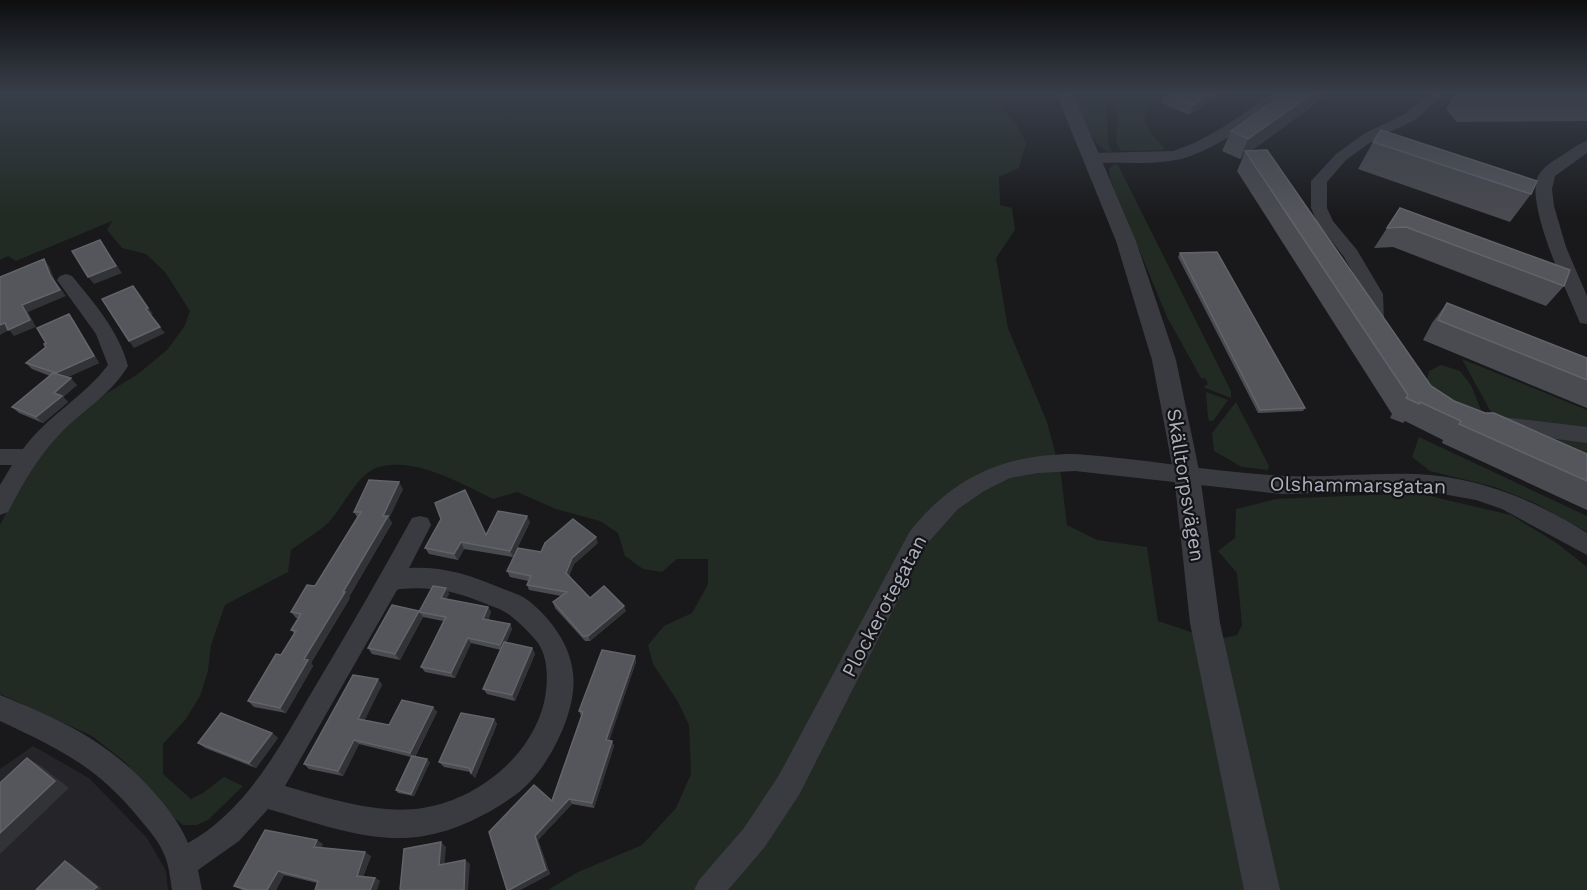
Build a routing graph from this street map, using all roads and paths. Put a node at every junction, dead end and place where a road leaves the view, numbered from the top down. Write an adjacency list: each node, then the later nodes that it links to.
1 (1082, 135): 5 (street, Skälltorpsvägen)
2 (1219, 135): 5 (street)
3 (1374, 135): 8 (street)
4 (1587, 146): 7 (street)
5 (1092, 158): 13 (street, Skälltorpsvägen)
6 (66, 280): 12 (street)
7 (1587, 318)
8 (1393, 349)
9 (1477, 423): 10 (street)
10 (1587, 435)
11 (0, 457): 12 (street)
12 (30, 457): 14 (street)
13 (1188, 475): 16 (street, Olshammarsgatan); 22 (street, Plockerotegatan); 23 (street, Skälltorpsvägen)
14 (0, 506)
15 (420, 525): 17 (street)
16 (1587, 545)
17 (390, 581): 19 (street); 19 (street)
18 (0, 708): 20 (street)
19 (265, 794): 20 (street)
20 (182, 863): 21 (street)
21 (187, 890)
22 (709, 890)
23 (1262, 890)

